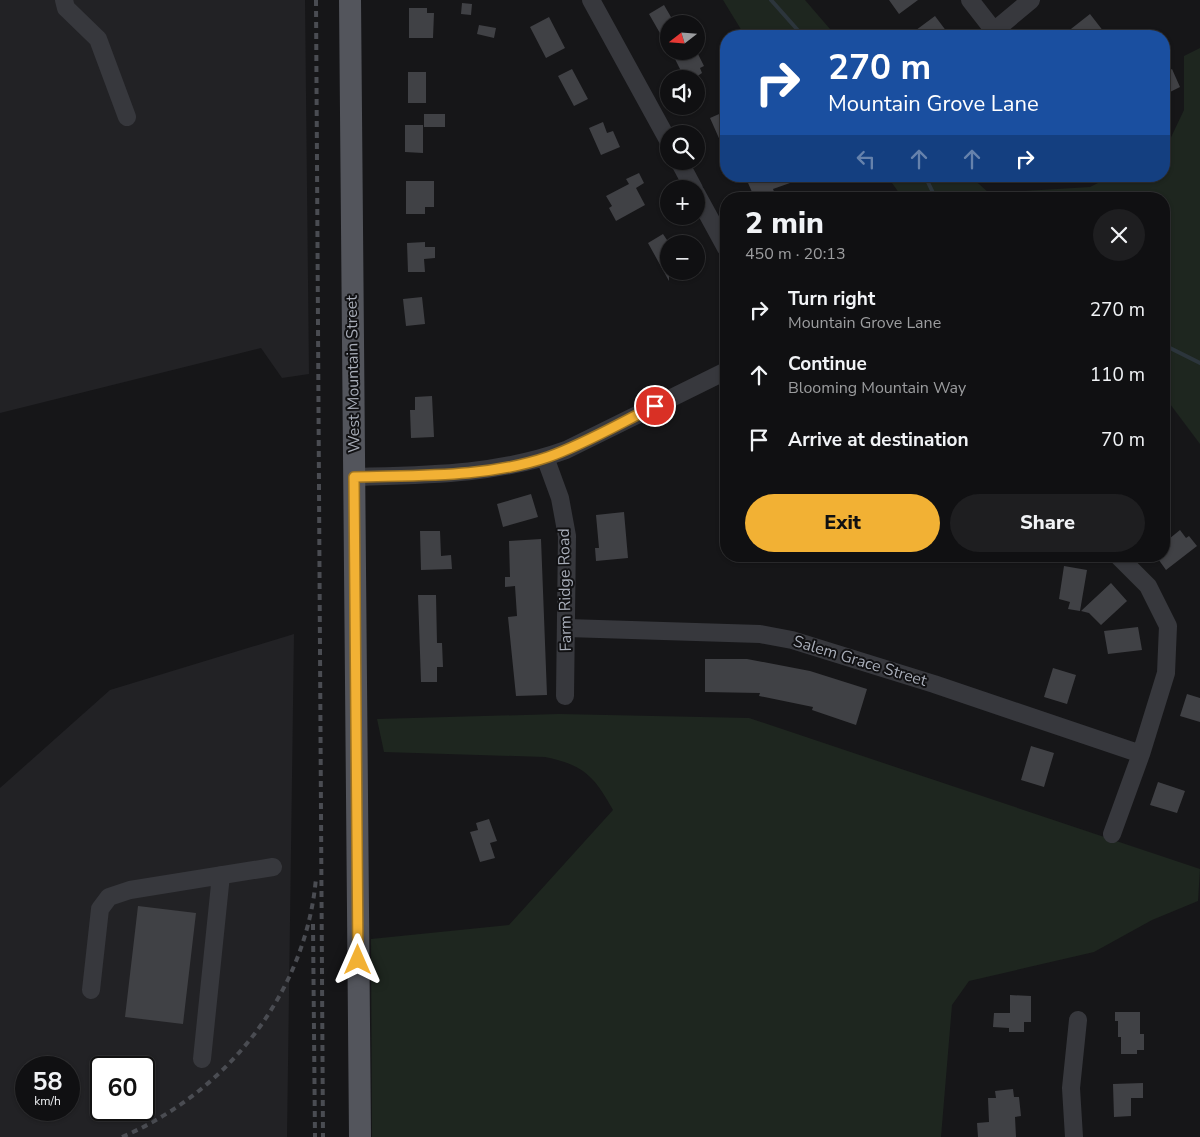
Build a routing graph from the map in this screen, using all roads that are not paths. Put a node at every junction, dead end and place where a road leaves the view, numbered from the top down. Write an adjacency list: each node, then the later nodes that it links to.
1 (64, 0): 8 (street)
2 (350, 0): 14 (main road, West Mountain Street)
3 (591, 0): 9 (street)
4 (970, 0): 6 (street)
5 (1031, 0): 7 (street)
6 (993, 30)
7 (1000, 30)
8 (127, 117)
9 (660, 126)
10 (705, 210): 11 (street)
11 (720, 237)
12 (720, 374): 13 (street)
13 (545, 457): 14 (street); 16 (street, Farm Ridge Road)
14 (354, 477): 25 (main road, West Mountain Street)
15 (1124, 562): 18 (street)
16 (567, 628): 17 (street, Farm Ridge Road); 18 (street, Salem Grace Street)
17 (565, 696)
18 (1141, 754): 19 (street)
19 (1112, 834)
20 (273, 867): 21 (street)
21 (221, 875): 22 (street); 24 (street)
22 (91, 990)
23 (1078, 1020): 26 (street)
24 (202, 1059)
25 (360, 1137)
26 (1074, 1137)

